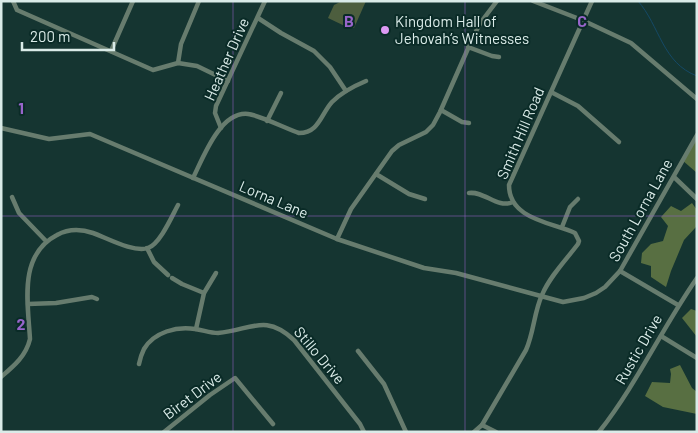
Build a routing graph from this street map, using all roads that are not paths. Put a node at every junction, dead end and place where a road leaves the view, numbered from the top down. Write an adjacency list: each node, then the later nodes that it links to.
1 (13, 1): 11 (street)
2 (133, 1): 11 (street)
3 (200, 1): 13 (street)
4 (266, 1): 8 (street, Heather Drive)
5 (497, 1): 10 (street)
6 (532, 1): 9 (street)
7 (592, 1): 9 (street, Smith Hill Road)
8 (258, 18): 14 (street, Heather Drive); 16 (street)
9 (582, 20): 17 (street, Smith Hill Road); 19 (street)
10 (468, 47): 12 (street); 20 (street)
11 (111, 51): 13 (street)
12 (499, 57)
13 (178, 63): 14 (street)
14 (228, 81): 24 (street, Heather Drive)
15 (366, 81): 16 (street)
16 (346, 91): 21 (street)
17 (551, 92): 26 (street); 35 (street, Smith Hill Road)
18 (281, 93): 21 (street)
19 (697, 100)
20 (441, 110): 22 (street); 27 (street)
21 (267, 121): 24 (street)
22 (470, 123)
23 (1, 128): 29 (street, Lorna Lane)
24 (220, 128): 29 (street)
25 (697, 135): 28 (street, South Lorna Lane)
26 (619, 142)
27 (376, 174): 32 (street); 38 (street)
28 (674, 177): 34 (street); 41 (street, South Lorna Lane)
29 (193, 178): 38 (street, Lorna Lane)
30 (469, 193): 35 (street)
31 (12, 197): 39 (street)
32 (425, 199)
33 (578, 199): 37 (street)
34 (697, 199)
35 (513, 202): 37 (street, Smith Hill Road)
36 (178, 205): 40 (street)
37 (562, 227): 45 (street, Smith Hill Road)
38 (337, 238): 45 (street, Lorna Lane)
39 (46, 241): 40 (street); 47 (street)
40 (147, 248): 44 (street)
41 (620, 271): 45 (street, South Lorna Lane); 48 (street)
42 (216, 272): 44 (street)
43 (697, 278): 48 (street, Rustic Drive)
44 (204, 293): 49 (street)
45 (542, 296): 56 (street, Smith Hill Road)
46 (97, 300): 47 (street)
47 (28, 304): 54 (street)
48 (678, 305): 50 (street, Rustic Drive)
49 (196, 329): 53 (street, Stillo Drive); 58 (street, Stillo Drive)
50 (661, 336): 52 (street); 62 (street, Rustic Drive)
51 (358, 351): 59 (street)
52 (697, 358)
53 (139, 364)
54 (1, 378)
55 (273, 424): 57 (street, Biret Drive)
56 (482, 425): 60 (street, Smith Hill Road); 61 (street)
57 (164, 432)
58 (364, 432)
59 (406, 432)
60 (474, 432)
61 (496, 432)
62 (599, 432)

